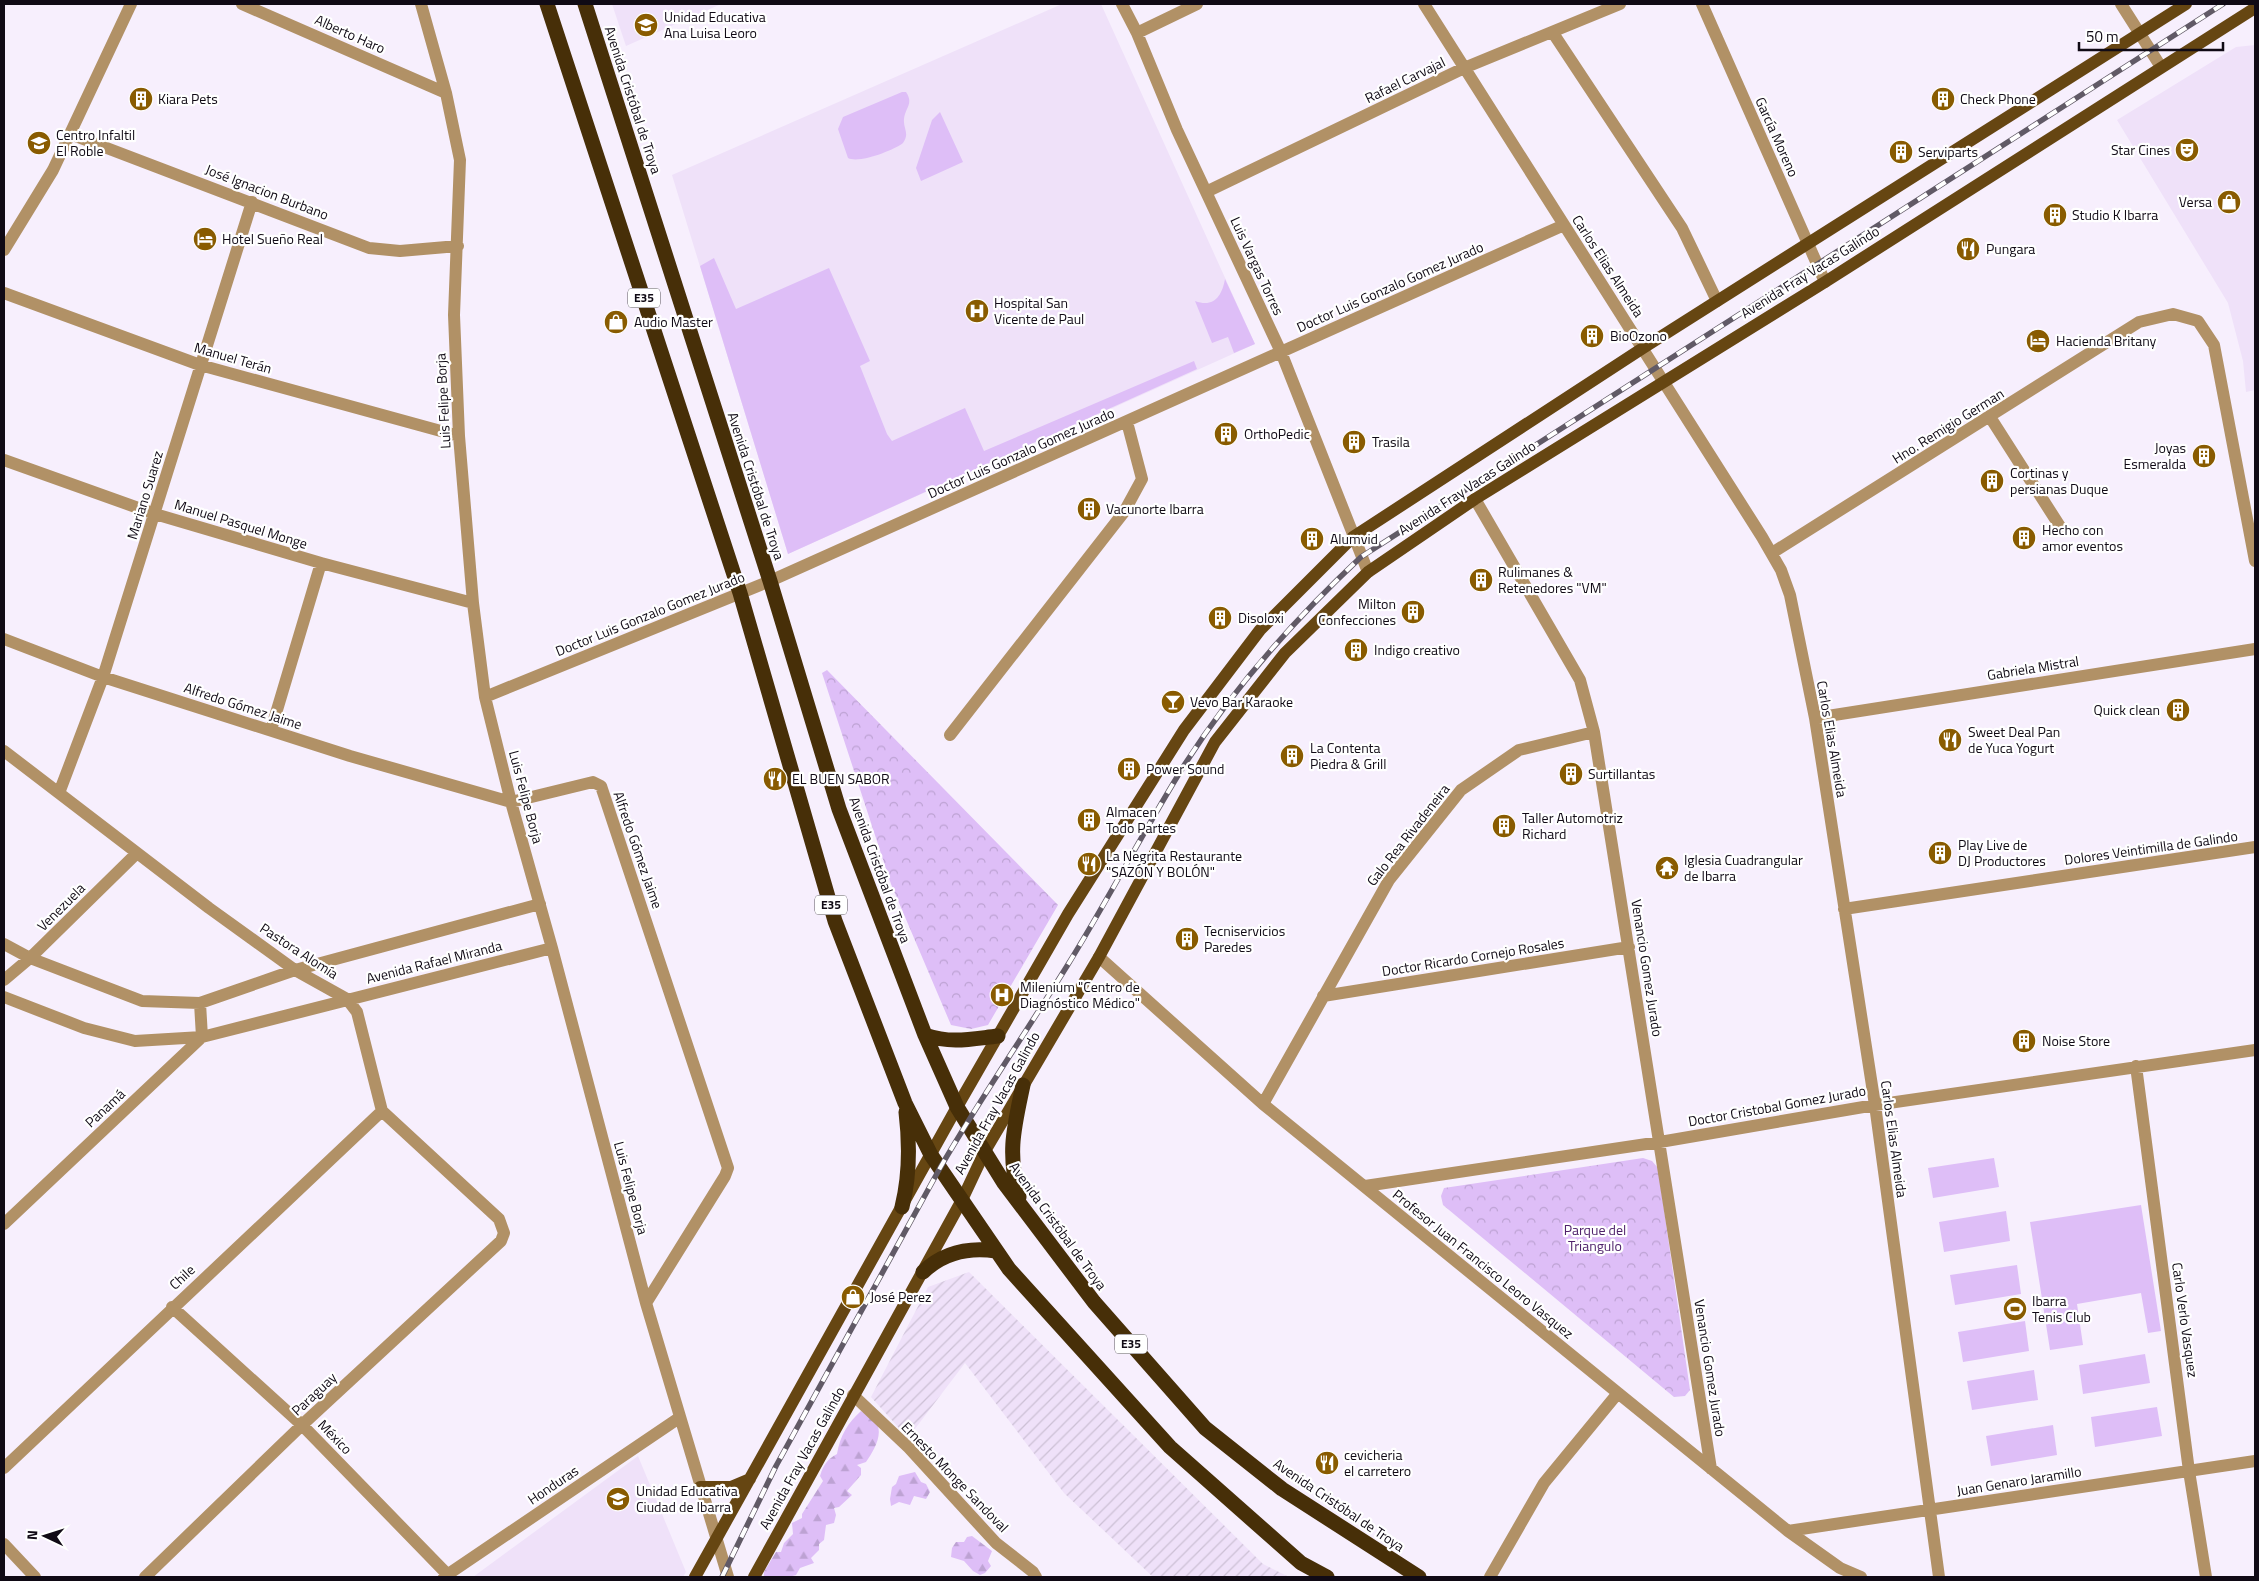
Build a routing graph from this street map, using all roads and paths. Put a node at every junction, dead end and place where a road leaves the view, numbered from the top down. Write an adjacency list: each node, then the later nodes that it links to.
1 (131, 4): 20 (street)
2 (242, 4): 19 (street, Alberto Haro)
3 (421, 4): 19 (street, Luis Felipe Borja)
4 (547, 4): 47 (highway, E35)
5 (585, 4): 46 (highway, Avenida Cristóbal de Troya / E35)
6 (1122, 4): 14 (street, Luis Vargas Torres)
7 (1197, 4): 14 (street)
8 (1424, 4): 18 (street, Carlos Elias Almeida)
9 (1620, 4): 15 (street, Rafael Carvajal)
10 (1702, 4): 24 (street, García Moreno)
11 (2120, 4): 16 (street)
12 (2186, 4): 16 (main road, Avenida Fray Vacas Galindo)
13 (2252, 12): 17 (main road, Avenida Fray Vacas Galindo)
14 (1137, 33): 21 (street, Luis Vargas Torres)
15 (1553, 33): 18 (street, Rafael Carvajal); 29 (street)
16 (2140, 33): 17 (street); 24 (main road, Avenida Fray Vacas Galindo)
17 (2161, 66): 27 (main road, Avenida Fray Vacas Galindo)
18 (1464, 68): 21 (street, Rafael Carvajal); 23 (street, Carlos Elias Almeida)
19 (446, 93): 25 (street, Luis Felipe Borja)
20 (70, 134): 22 (street, José Ignacion Burbano); 26 (street)
21 (1206, 192): 31 (street, Luis Vargas Torres)
22 (252, 202): 25 (street, José Ignacion Burbano); 32 (street, Mariano Suarez)
23 (1564, 225): 30 (street, Carlos Elias Almeida); 31 (street, Doctor Luis Gonzalo Gomez Jurado)
24 (1809, 244): 27 (street, García Moreno); 29 (main road, Avenida Fray Vacas Galindo)
25 (458, 246): 36 (street, Luis Felipe Borja)
26 (4, 250)
27 (1826, 282): 33 (main road, Avenida Fray Vacas Galindo)
28 (4, 293): 32 (street, Manuel Terán)
29 (1717, 301): 30 (main road, Avenida Fray Vacas Galindo)
30 (1643, 348): 33 (street, Carlos Elias Almeida); 41 (main road, Avenida Fray Vacas Galindo)
31 (1281, 352): 35 (street, Doctor Luis Gonzalo Gomez Jurado); 41 (street, Luis Vargas Torres)
32 (200, 365): 36 (street, Manuel Terán); 39 (street, Mariano Suarez)
33 (1663, 382): 38 (main road, Avenida Fray Vacas Galindo); 42 (street, Carlos Elias Almeida)
34 (1990, 418): 40 (street); 42 (street, Hno. Remigio German); 43 (street, Hno. Remigio German)
35 (1127, 422): 46 (street, Doctor Luis Gonzalo Gomez Jurado); 56 (street)
36 (459, 436): 48 (street, Luis Felipe Borja)
37 (4, 460): 39 (street, Manuel Pasquel Monge)
38 (1475, 499): 45 (main road, Avenida Fray Vacas Galindo); 55 (street, Venancio Gomez Jurado)
39 (155, 514): 44 (street, Manuel Pasquel Monge); 51 (street, Mariano Suarez)
40 (2061, 528)
41 (1354, 537): 45 (street, Luis Vargas Torres); 76 (main road, Avenida Fray Vacas Galindo)
42 (1772, 553): 53 (street, Carlos Elias Almeida)
43 (2255, 561)
44 (321, 563): 48 (street, Manuel Pasquel Monge); 54 (street)
45 (1368, 572): 67 (main road, Avenida Fray Vacas Galindo)
46 (770, 581): 47 (street, Doctor Luis Gonzalo Gomez Jurado); 75 (highway, Avenida Cristóbal de Troya / E35)
47 (740, 593): 52 (street, Doctor Luis Gonzalo Gomez Jurado); 81 (highway, E35)
48 (473, 603): 52 (street, Luis Felipe Borja)
49 (4, 639): 51 (street, Alfredo Gómez Jaime)
50 (2255, 649): 53 (street, Gabriela Mistral)
51 (103, 677): 54 (street, Alfredo Gómez Jaime); 58 (street, Mariano Suarez)
52 (486, 697): 59 (street, Luis Felipe Borja)
53 (1815, 718): 63 (street, Carlos Elias Almeida)
54 (271, 730): 59 (street, Alfredo Gómez Jaime)
55 (1594, 732): 65 (street, Venancio Gomez Jurado); 71 (street, Galo Rea Rivadeneira)
56 (950, 735)
57 (4, 750): 58 (street, Pastora Alomía)
58 (59, 793): 61 (street, Pastora Alomía)
59 (511, 802): 62 (street, Luis Felipe Borja); 96 (street, Alfredo Gómez Jaime)
60 (2255, 848): 63 (street, Dolores Veintimilla de Galindo)
61 (137, 853): 68 (street, Venezuela); 69 (street, Pastora Alomía)
62 (540, 904): 66 (street, Luis Felipe Borja); 69 (street, Avenida Rafael Miranda)
63 (1844, 908): 83 (street, Carlos Elias Almeida)
64 (4, 944): 68 (street, Avenida Rafael Miranda)
65 (1629, 947): 71 (street, Doctor Ricardo Cornejo Rosales); 86 (street, Venancio Gomez Jurado)
66 (552, 948): 73 (street, Avenida Rafael Miranda); 96 (street, Luis Felipe Borja)
67 (1099, 956): 80 (main road, Avenida Fray Vacas Galindo); 82 (street, Profesor Juan Francisco Leoro Vasquez)
68 (30, 958): 70 (street, Venezuela); 74 (street, Avenida Rafael Miranda)
69 (295, 970): 73 (street, Pastora Alomía); 74 (street, Avenida Rafael Miranda)
70 (4, 980)
71 (1323, 996): 82 (street, Galo Rea Rivadeneira)
72 (4, 997): 77 (street, Avenida Rafael Miranda)
73 (348, 999): 77 (street, Avenida Rafael Miranda); 85 (street)
74 (200, 1003): 77 (street)
75 (925, 1035): 76 (highway); 84 (highway, Avenida Cristóbal de Troya / E35)
76 (998, 1036): 84 (main road, Avenida Fray Vacas Galindo)
77 (202, 1037): 93 (street, Panamá)
78 (2255, 1050): 79 (street, Doctor Cristobal Gomez Jurado)
79 (2136, 1066): 83 (street, Doctor Cristobal Gomez Jurado); 105 (street, Carlo Verlo Vasquez)
80 (1023, 1084): 87 (main road, Avenida Fray Vacas Galindo); 91 (highway)
81 (905, 1104): 88 (highway, E35); 92 (highway)
82 (1263, 1104): 89 (street, Profesor Juan Francisco Leoro Vasquez)
83 (1875, 1105): 86 (street, Doctor Cristobal Gomez Jurado); 108 (street, Carlos Elias Almeida)
84 (957, 1107): 87 (highway, Avenida Cristóbal de Troya / E35); 88 (main road, Avenida Fray Vacas Galindo)
85 (382, 1111): 97 (street, Chile); 101 (street, Paraguay)
86 (1660, 1142): 89 (street, Doctor Cristobal Gomez Jurado); 104 (street, Venancio Gomez Jurado)
87 (985, 1151): 90 (main road, Avenida Fray Vacas Galindo); 91 (highway, Avenida Cristóbal de Troya / E35)
88 (931, 1154): 90 (highway, E35); 92 (main road, Avenida Fray Vacas Galindo)
89 (1365, 1186): 98 (street, Profesor Juan Francisco Leoro Vasquez)
90 (962, 1200): 94 (highway, E35); 95 (main road, Avenida Fray Vacas Galindo)
91 (1021, 1205): 120 (highway, Avenida Cristóbal de Troya / E35)
92 (902, 1207): 106 (main road, Avenida Fray Vacas Galindo)
93 (4, 1224)
94 (996, 1251): 95 (highway); 119 (highway, E35)
95 (923, 1272): 99 (main road, Avenida Fray Vacas Galindo)
96 (646, 1303): 100 (street, Luis Felipe Borja)
97 (172, 1307): 101 (street, México); 103 (street, Chile)
98 (1618, 1393): 104 (street, Profesor Juan Francisco Leoro Vasquez); 121 (street)
99 (853, 1395): 117 (main road, Avenida Fray Vacas Galindo); 118 (street, Ernesto Monge Sandoval)
100 (679, 1418): 107 (street, Luis Felipe Borja); 112 (street, Honduras)
101 (302, 1425): 112 (street, México); 114 (street, Paraguay)
102 (2255, 1461): 105 (street, Juan Genaro Jaramillo)
103 (4, 1468)
104 (1711, 1469): 109 (street, Profesor Juan Francisco Leoro Vasquez)
105 (2190, 1471): 108 (street, Juan Genaro Jaramillo); 124 (street, Carlo Verlo Vasquez)
106 (750, 1478): 107 (main road); 110 (main road, Avenida Fray Vacas Galindo)
107 (700, 1487): 110 (street, Luis Felipe Borja)
108 (1929, 1510): 109 (street, Juan Genaro Jaramillo); 123 (street, Carlos Elias Almeida)
109 (1788, 1531): 122 (street, Profesor Juan Francisco Leoro Vasquez)
110 (716, 1540): 115 (main road, Avenida Fray Vacas Galindo); 116 (street, Luis Felipe Borja)
111 (4, 1544): 113 (street)
112 (446, 1576)
113 (35, 1577)
114 (145, 1577)
115 (695, 1577)
116 (728, 1577)
117 (754, 1577)
118 (1036, 1577)
119 (1327, 1577)
120 (1419, 1577)
121 (1490, 1577)
122 (1861, 1577)
123 (1939, 1577)
124 (2206, 1577)

